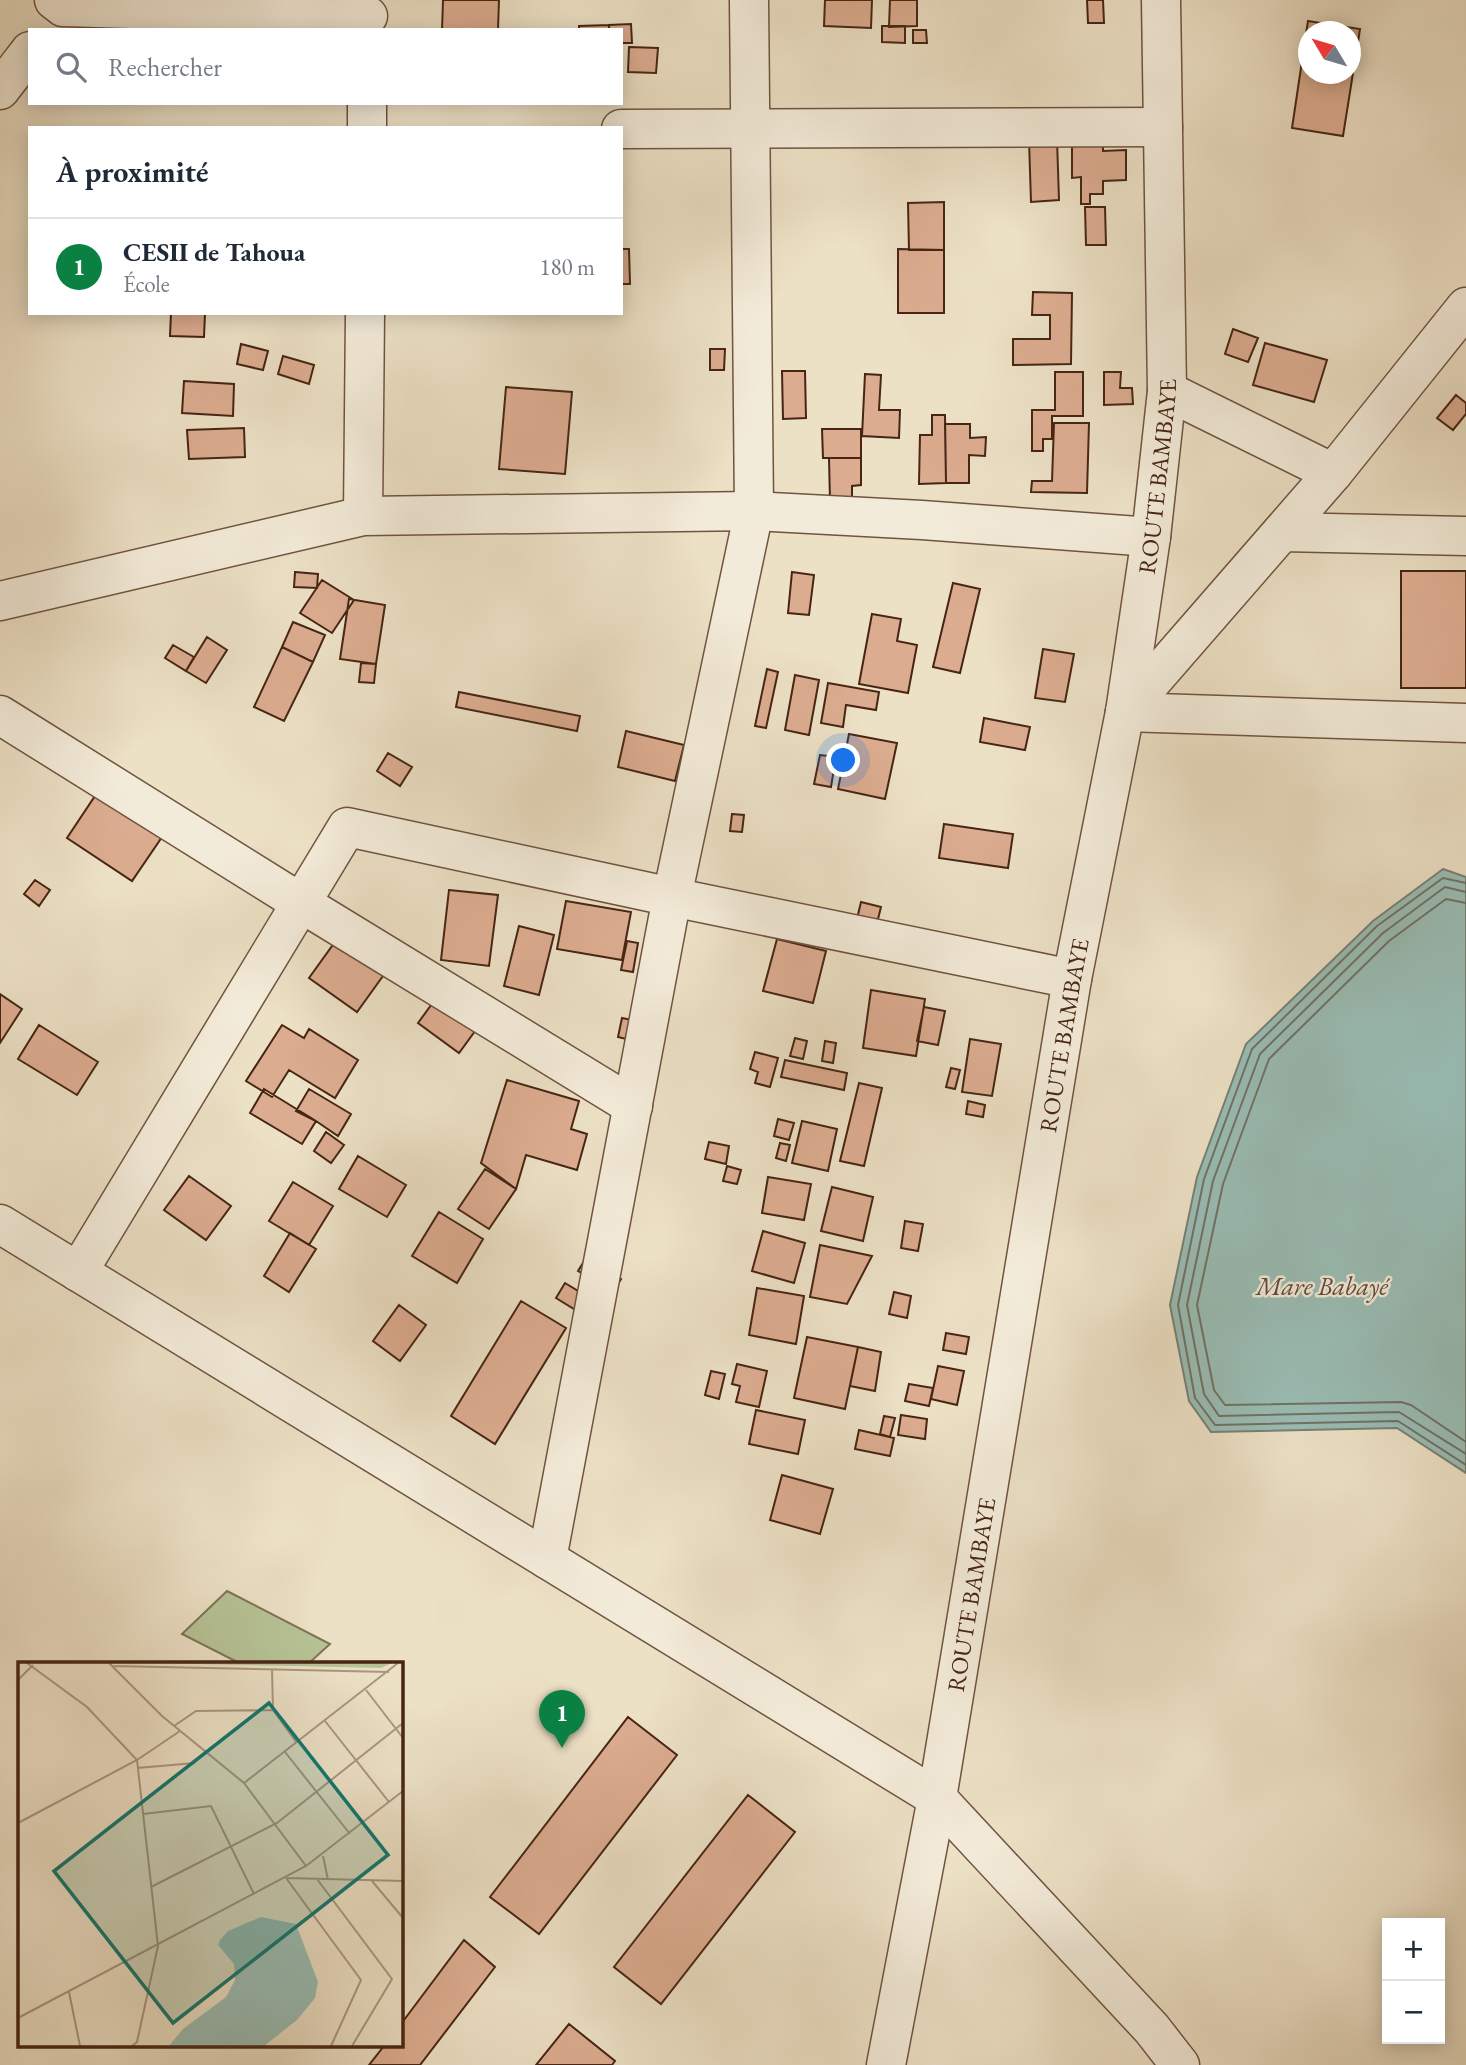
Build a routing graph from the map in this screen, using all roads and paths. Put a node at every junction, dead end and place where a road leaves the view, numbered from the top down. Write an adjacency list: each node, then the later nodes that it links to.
1 (749, 0): 10 (street)
2 (1161, 0): 9 (street, ROUTE BAMBAYE)
3 (54, 12): 4 (street)
4 (368, 15)
5 (28, 54): 6 (street)
6 (0, 90)
7 (367, 105): 8 (street)
8 (367, 126)
9 (1163, 127): 10 (street); 14 (street, ROUTE BAMBAYE)
10 (751, 128): 11 (street); 16 (street)
11 (623, 129)
12 (1466, 307): 15 (street)
13 (365, 315): 17 (street)
14 (1167, 391): 15 (street); 20 (street, ROUTE BAMBAYE)
15 (1333, 472): 18 (street)
16 (754, 511): 17 (street); 20 (street); 25 (street)
17 (362, 516): 21 (street)
18 (1282, 533): 19 (street); 22 (street)
19 (1466, 536)
20 (1151, 537): 22 (street, ROUTE BAMBAYE)
21 (0, 601)
22 (1125, 712): 23 (street); 27 (street, ROUTE BAMBAYE)
23 (1466, 723)
24 (4, 727): 26 (street)
25 (672, 897): 26 (street); 27 (street); 28 (street)
26 (301, 903): 28 (street); 30 (street)
27 (1072, 979): 32 (street, ROUTE BAMBAYE)
28 (633, 1105): 31 (street)
29 (0, 1224): 30 (street)
30 (78, 1272): 31 (street)
31 (547, 1559): 32 (street)
32 (937, 1798): 33 (street, ROUTE BAMBAYE); 34 (street)
33 (886, 2065)
34 (1180, 2065)

